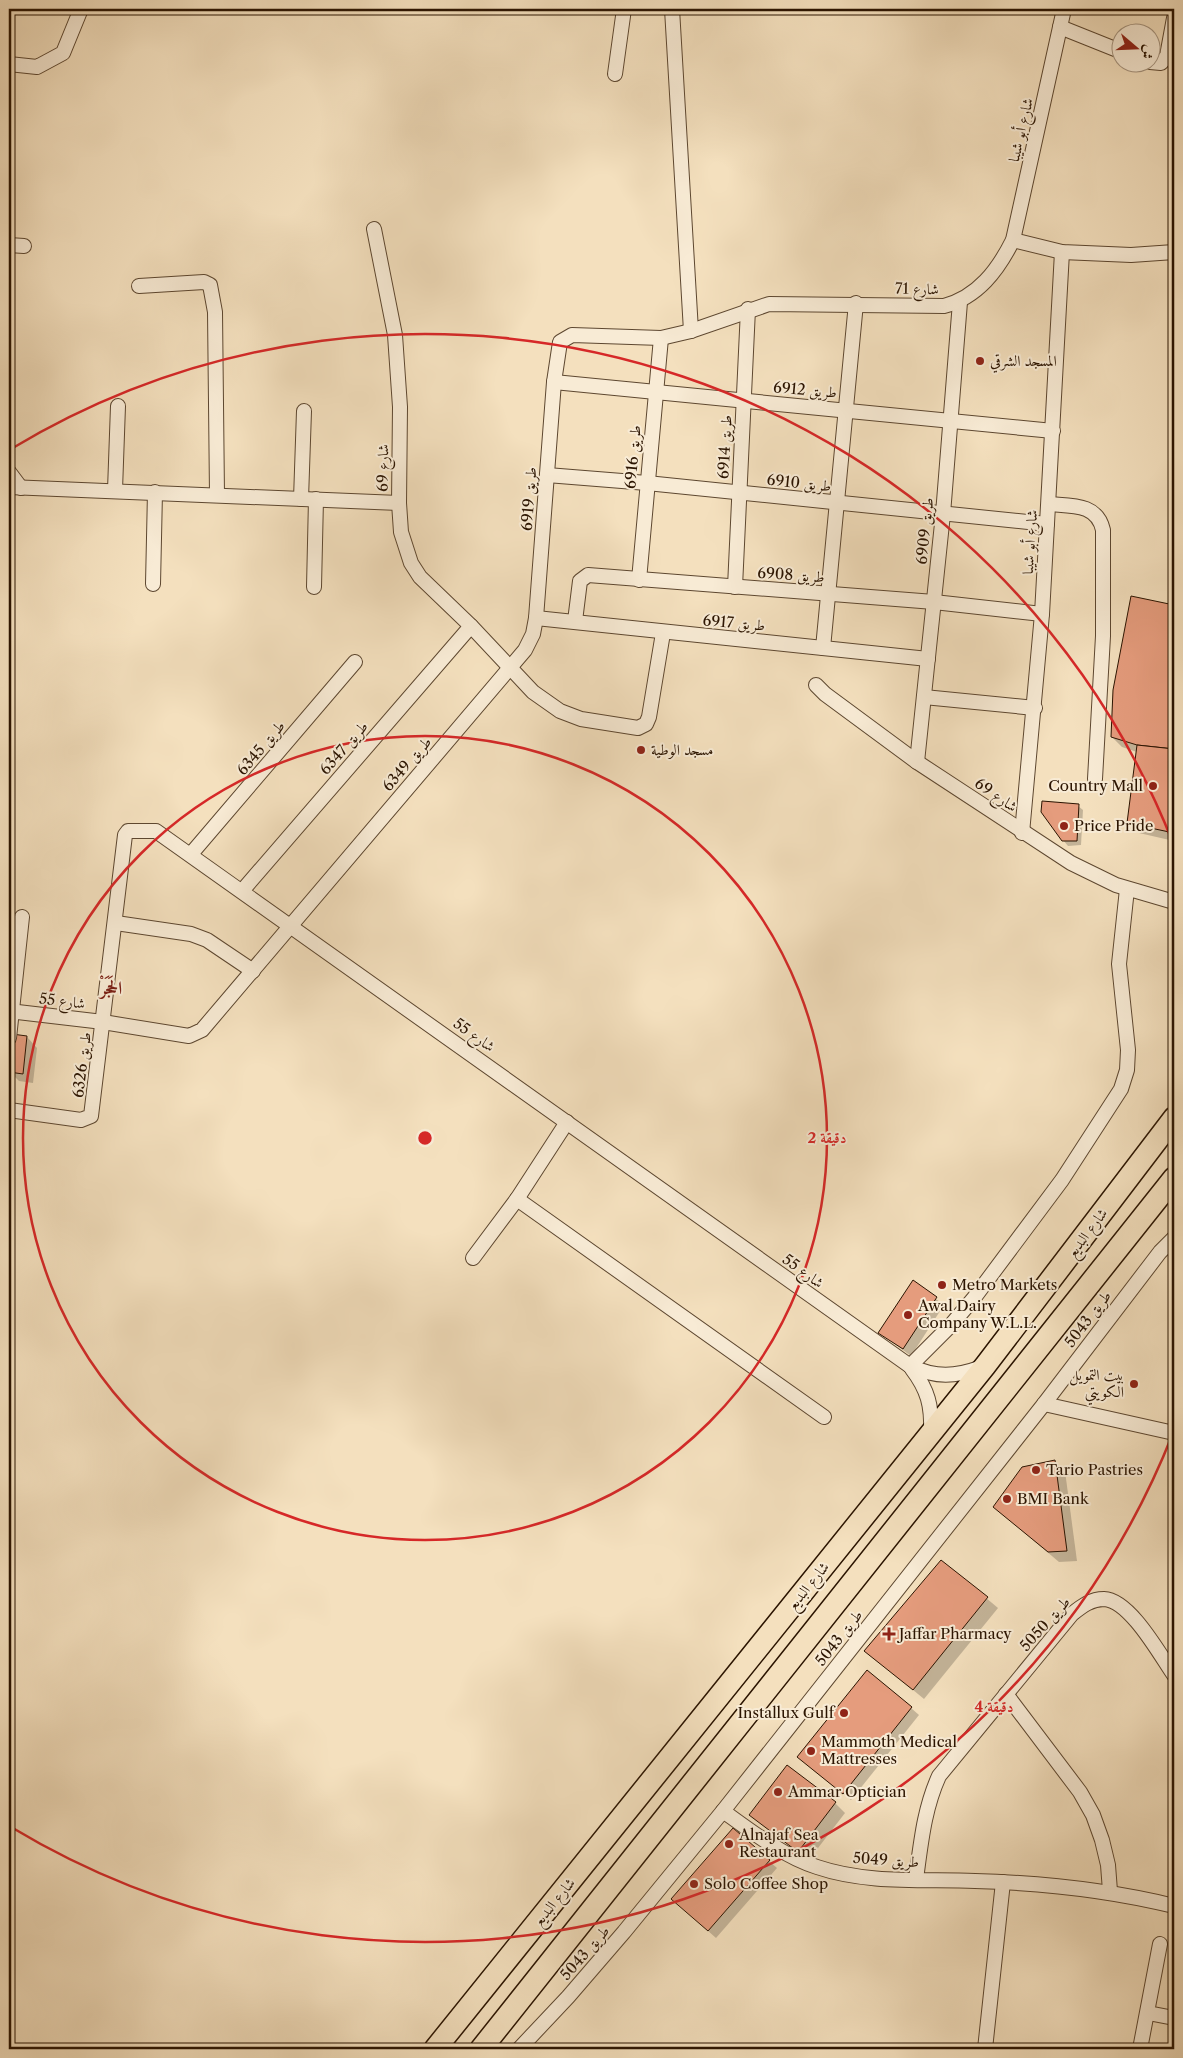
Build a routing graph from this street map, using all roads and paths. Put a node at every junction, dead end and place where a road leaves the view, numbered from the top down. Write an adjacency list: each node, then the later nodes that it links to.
1 (81, 9): 9 (street)
2 (624, 9): 10 (street)
3 (672, 9): 21 (street)
4 (1064, 9): 6 (street, شارع أبو شيبا)
5 (1174, 18): 8 (street)
6 (1060, 27): 7 (street); 12 (street, شارع أبو شيبا)
7 (1110, 47)
8 (1160, 63)
9 (9, 64)
10 (615, 74)
11 (374, 228): 42 (street, شارع 69)
12 (1012, 240): 15 (street); 18 (street, شارع 71)
13 (9, 245): 14 (street)
14 (24, 246)
15 (1062, 252): 16 (street); 30 (street, شارع أبو شيبا)
16 (1174, 252)
17 (139, 286): 38 (street)
18 (960, 302): 19 (street, شارع 71); 29 (street, طريق 6909)
19 (856, 304): 20 (street, شارع 71); 27 (street)
20 (748, 309): 21 (street, شارع 71); 25 (street, طريق 6914)
21 (690, 331): 22 (street, شارع 71)
22 (660, 338): 23 (street, شارع 71); 24 (street, طريق 6916)
23 (554, 382): 24 (street, طريق 6912); 32 (street, طريق 6919)
24 (656, 392): 25 (street, طريق 6912); 33 (street, طريق 6916)
25 (744, 401): 27 (street, طريق 6912); 37 (street, طريق 6914)
26 (118, 406): 35 (street)
27 (847, 410): 29 (street, طريق 6912); 41 (street)
28 (304, 411): 39 (street)
29 (950, 420): 30 (street, طريق 6912); 44 (street, طريق 6909)
30 (1053, 431): 43 (street, شارع أبو شيبا)
31 (9, 472): 34 (street)
32 (548, 475): 33 (street, طريق 6910); 53 (street, طريق 6919)
33 (647, 483): 37 (street, طريق 6910); 46 (street, طريق 6916)
34 (15, 487): 35 (street)
35 (115, 490): 36 (street)
36 (154, 492): 38 (street); 47 (street)
37 (739, 493): 41 (street, طريق 6910); 49 (street, طريق 6914)
38 (217, 495): 39 (street)
39 (301, 499): 40 (street)
40 (316, 499): 42 (street); 48 (street)
41 (837, 503): 44 (street, طريق 6910); 50 (street)
42 (398, 504): 55 (street, شارع 69)
43 (1049, 504): 45 (street, شارع أبو شيبا); 65 (street)
44 (943, 514): 45 (street, طريق 6910); 51 (street, طريق 6909)
45 (1047, 524): 52 (street, شارع أبو شيبا)
46 (639, 580): 49 (street, طريق 6908); 54 (street, طريق 6908)
47 (153, 584)
48 (314, 587)
49 (735, 587): 50 (street, طريق 6908)
50 (829, 594): 51 (street, طريق 6908); 57 (street)
51 (934, 602): 52 (street, طريق 6908); 58 (street, طريق 6909)
52 (1042, 614): 63 (street, شارع أبو شيبا)
53 (536, 618): 54 (street, طريق 6917); 60 (street, طريق 6349)
54 (575, 621): 56 (street, طريق 6917)
55 (471, 626): 60 (street, شارع 69); 69 (street, طريق 6347)
56 (663, 633): 57 (street, طريق 6917); 60 (street, شارع 69)
57 (823, 648): 58 (street, طريق 6917)
58 (928, 659): 62 (street, طريق 6909)
59 (355, 662): 67 (street, طريق 6345)
60 (511, 668): 73 (street, طريق 6349)
61 (816, 685): 64 (street, شارع 69)
62 (924, 697): 63 (street); 64 (street, طريق 6909)
63 (1035, 708): 66 (street, شارع أبو شيبا)
64 (917, 762): 66 (street, شارع 69)
65 (1095, 779)
66 (1022, 832): 68 (street, شارع 69)
67 (191, 854): 69 (street); 72 (street, طريق 6326)
68 (1127, 889): 70 (street, شارع 69); 85 (street)
69 (242, 891): 73 (street)
70 (1174, 902)
71 (22, 917): 75 (street)
72 (116, 923): 74 (street); 76 (street, طريق 6326)
73 (290, 925): 74 (street, شارع 55); 80 (street, شارع 55)
74 (253, 971): 76 (street, شارع 55)
75 (10, 1011): 76 (street, شارع 55); 77 (street)
76 (103, 1022): 78 (street, طريق 6326)
77 (9, 1038)
78 (9, 1110)
79 (1174, 1118): 86 (main road, شارع البديع)
80 (567, 1122): 82 (street); 85 (street, شارع 55)
81 (1174, 1178): 102 (main road)
82 (517, 1199): 84 (street); 88 (street)
83 (1174, 1238): 87 (street, طريق 5043)
84 (473, 1258)
85 (910, 1366): 86 (street, شارع 55); 90 (street, شارع 55)
86 (985, 1366): 90 (main road, شارع البديع)
87 (1044, 1404): 89 (street); 93 (street, طريق 5043)
88 (824, 1417)
89 (1174, 1433)
90 (931, 1434): 101 (main road, شارع البديع)
91 (1174, 1675): 92 (street, طريق 5050)
92 (1006, 1694): 94 (street, طريق 5050); 96 (street)
93 (723, 1811): 94 (street, طريق 5049); 103 (street, طريق 5043)
94 (916, 1879): 95 (street, طريق 5049)
95 (1003, 1882): 96 (street, طريق 5049); 104 (street)
96 (1110, 1891): 97 (street, طريق 5049)
97 (1174, 1906)
98 (1160, 1944): 99 (street)
99 (1148, 2013): 100 (street); 105 (street)
100 (1174, 2018)
101 (435, 2049)
102 (481, 2049)
103 (519, 2049)
104 (985, 2049)
105 (1140, 2049)

